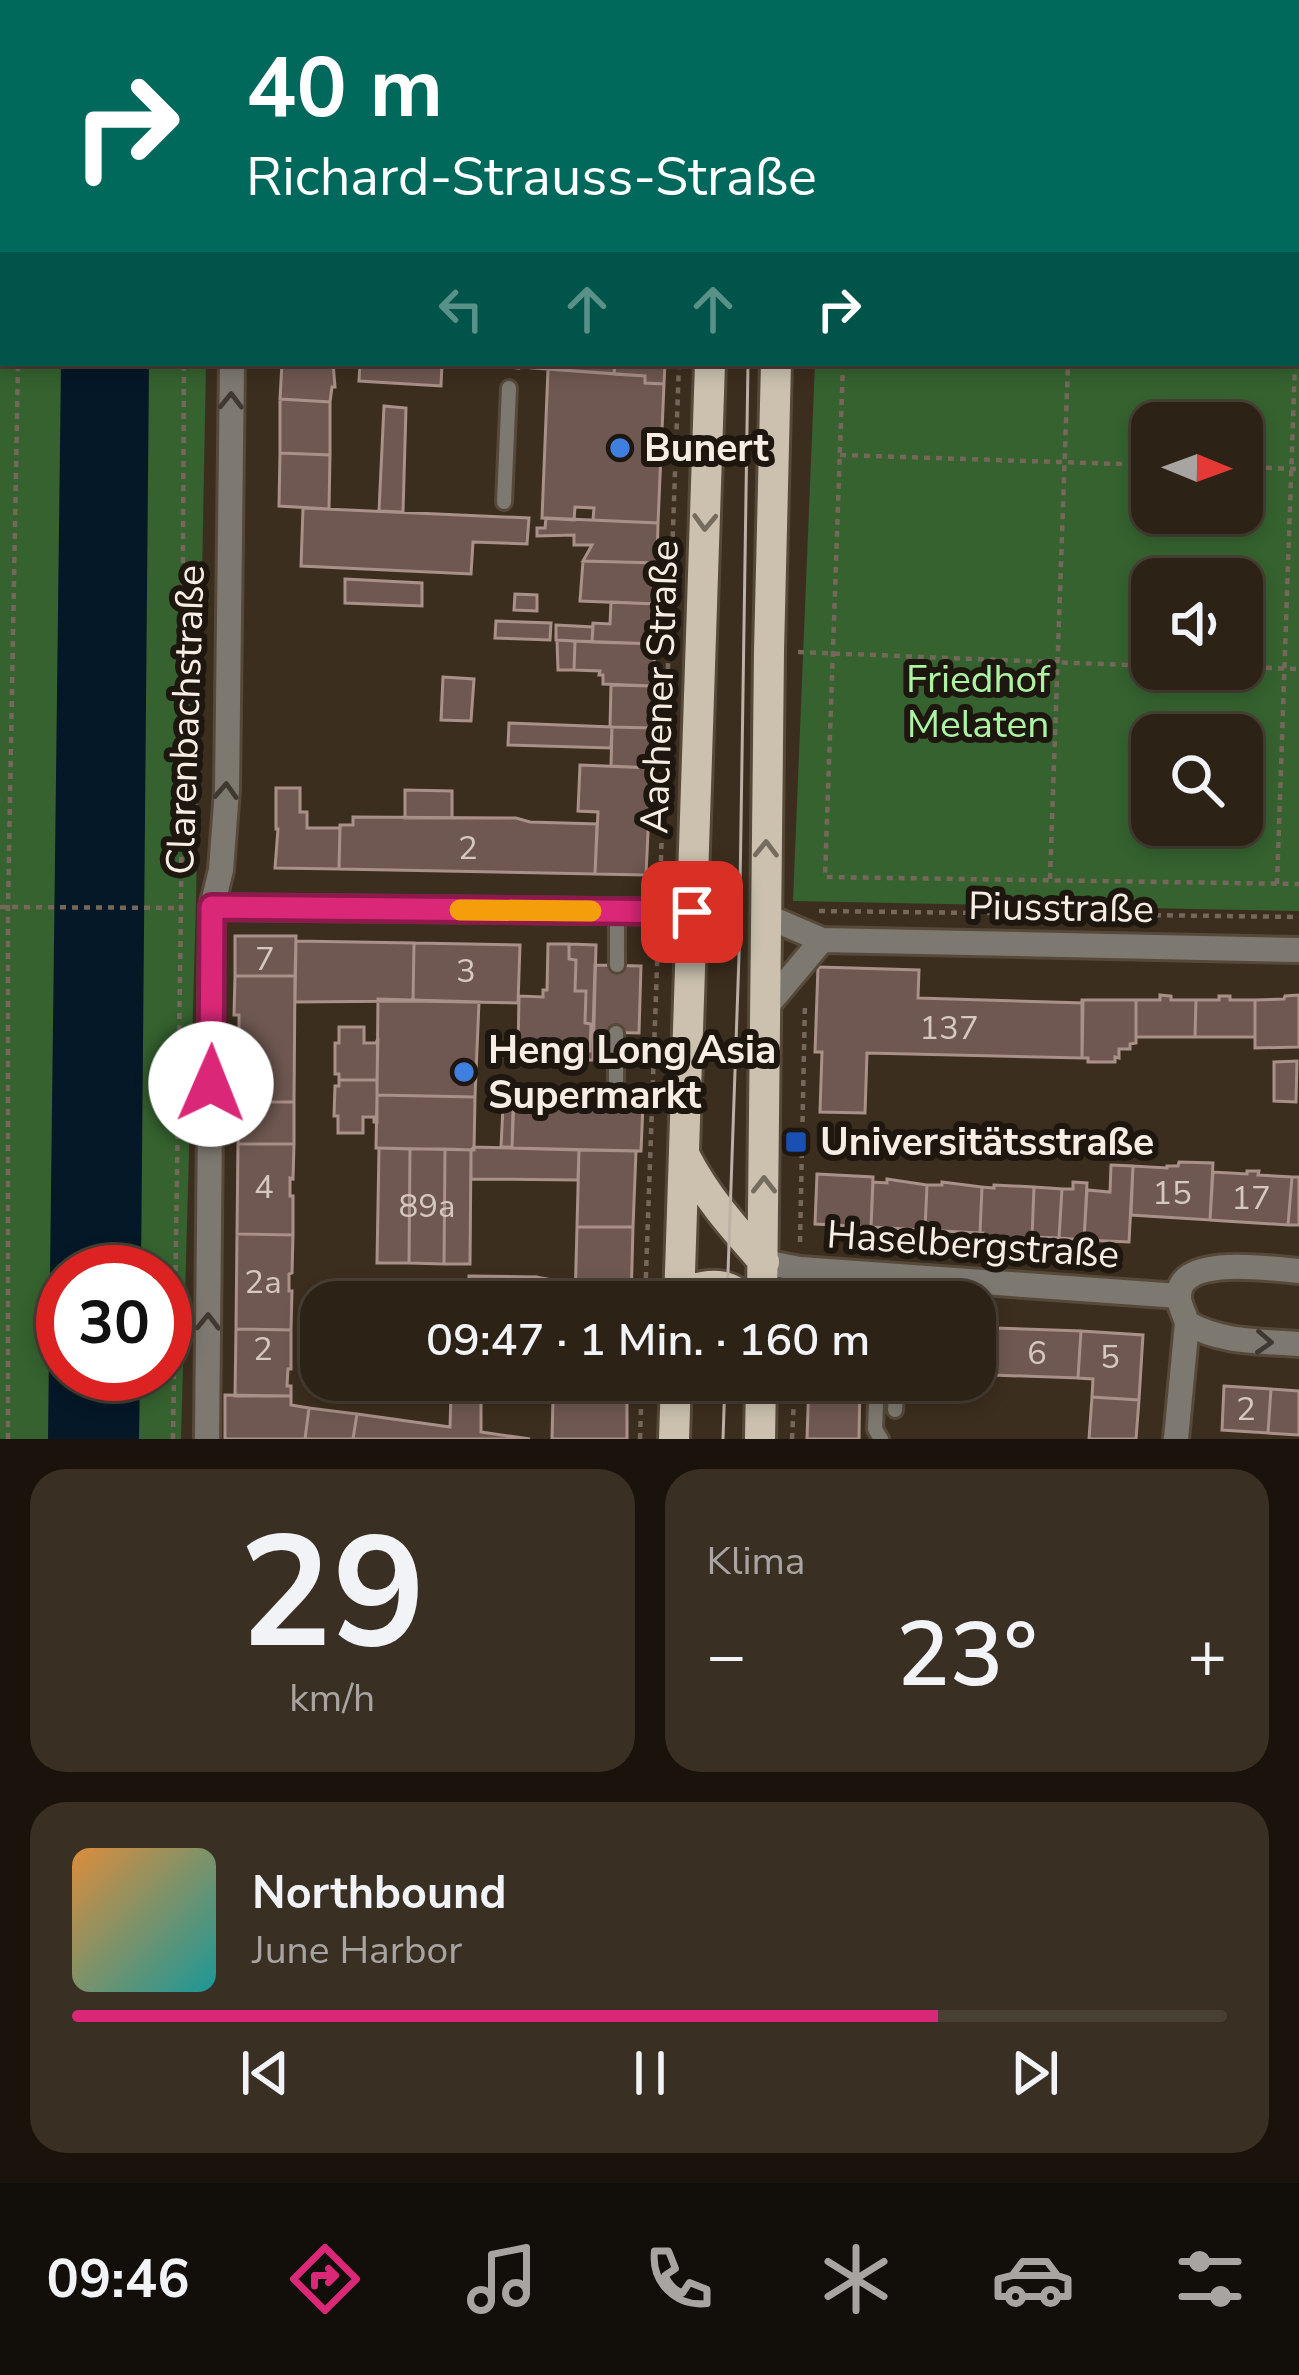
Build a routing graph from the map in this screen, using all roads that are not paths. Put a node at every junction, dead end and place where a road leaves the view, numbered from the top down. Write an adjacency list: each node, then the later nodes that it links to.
1 (232, 366): 6 (street, Clarenbachstraße, one-way to 1)
2 (710, 366): 8 (main road, Aachener Straße, one-way to 8)
3 (776, 366): 9 (main road, one-way to 3)
4 (508, 388): 5 (lane)
5 (504, 502)
6 (212, 907): 7 (street); 31 (street, Clarenbachstraße, one-way to 6)
7 (617, 912): 8 (street); 12 (lane)
8 (692, 912): 16 (main road, Aachener Straße)
9 (766, 916): 10 (street, Piusstraße); 13 (main road)
10 (822, 940): 11 (street, Piusstraße); 13 (street)
11 (1299, 950)
12 (617, 965)
13 (765, 1008): 17 (main road, one-way to 13)
14 (616, 1033): 15 (lane)
15 (616, 1080)
16 (683, 1151): 17 (main road); 19 (main road, Aachener Straße)
17 (764, 1262): 20 (main road); 21 (street, Haselbergstraße)
18 (1299, 1271): 23 (street)
19 (680, 1281)
20 (763, 1281)
21 (876, 1281)
22 (996, 1288): 23 (street, Haselbergstraße)
23 (1178, 1295): 24 (street)
24 (1187, 1323): 25 (street, one-way to 25); 35 (street)
25 (1299, 1343)
26 (675, 1401): 32 (main road)
27 (761, 1401): 33 (main road)
28 (876, 1401): 34 (lane)
29 (896, 1401): 30 (lane)
30 (895, 1410)
31 (207, 1439)
32 (674, 1439)
33 (760, 1439)
34 (880, 1439)
35 (1176, 1439)

